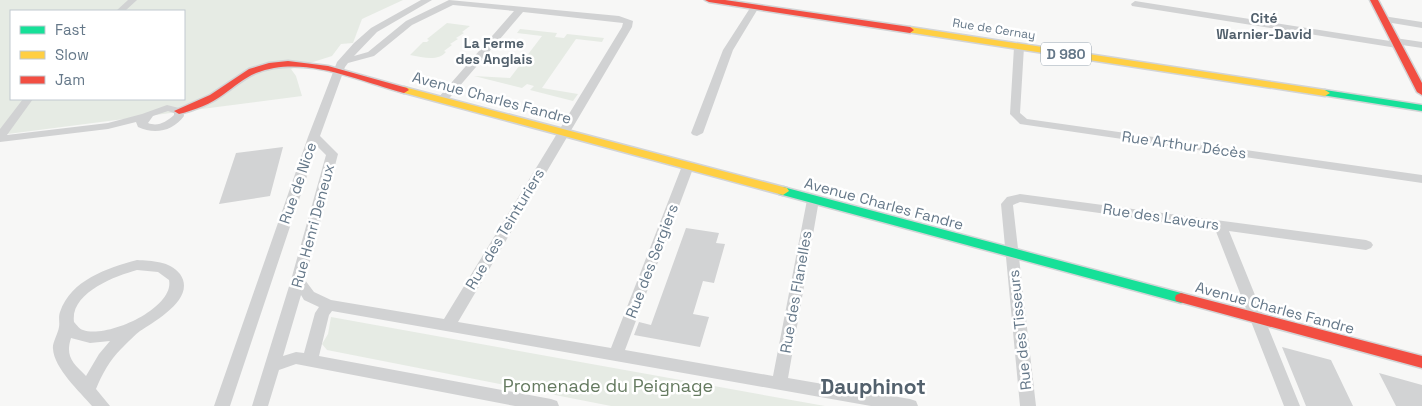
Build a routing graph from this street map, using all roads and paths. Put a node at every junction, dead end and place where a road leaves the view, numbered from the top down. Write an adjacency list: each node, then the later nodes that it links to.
1 (133, 0): 9 (street)
2 (428, 0): 16 (street, Rue de Nice)
3 (709, 0): 7 (street, Rue de Cernay / D 980)
4 (1195, 0): 10 (street)
5 (1374, 0): 11 (street)
6 (1135, 4): 10 (street)
7 (755, 7): 15 (street, Rue de Cernay / D 980); 24 (street)
8 (521, 8): 16 (street); 19 (street); 23 (street, Rue des Teinturiers)
9 (121, 10)
10 (1197, 14): 13 (street)
11 (1383, 19): 12 (street); 13 (street)
12 (1422, 25)
13 (1396, 43): 14 (street); 17 (street)
14 (1422, 45)
15 (1019, 47): 20 (street, Rue de Cernay / D 980); 28 (street, Rue Arthur Décès)
16 (340, 67): 19 (street, Avenue Charles Fandre); 21 (street, Avenue Charles Fandre); 25 (street, Rue de Nice)
17 (1422, 92)
18 (27, 100): 26 (street)
19 (442, 100): 23 (street, Avenue Charles Fandre)
20 (1422, 108)
21 (179, 111): 22 (street); 22 (street)
22 (144, 117): 26 (street)
23 (563, 133): 27 (street, Avenue Charles Fandre); 38 (street, Rue des Teinturiers)
24 (697, 133)
25 (314, 137): 33 (street, Rue Henri Deneux); 46 (street, Rue de Nice)
26 (0, 138)
27 (688, 166): 29 (street, Avenue Charles Fandre); 39 (street, Rue des Sergiers)
28 (1422, 179)
29 (813, 200): 32 (street, Avenue Charles Fandre); 43 (street, Rue des Flanelles)
30 (1220, 225): 31 (street, Rue des Laveurs); 32 (street, Rue des Laveurs); 35 (street)
31 (1366, 245)
32 (1013, 254): 35 (street, Avenue Charles Fandre); 50 (street, Rue des Tisseurs)
33 (298, 280): 34 (street); 42 (street, Rue Henri Deneux)
34 (329, 305): 38 (street); 40 (street)
35 (1257, 319): 41 (street, Avenue Charles Fandre); 51 (street)
36 (143, 323): 37 (street); 37 (street); 44 (street)
37 (67, 326): 44 (street)
38 (448, 326): 39 (street)
39 (616, 355): 43 (street)
40 (312, 360): 42 (street); 48 (street)
41 (1422, 362)
42 (272, 366): 47 (street, Rue Henri Deneux)
43 (779, 383): 49 (street)
44 (88, 390): 45 (street)
45 (102, 406)
46 (222, 406)
47 (260, 406)
48 (551, 406)
49 (910, 406)
50 (1028, 406)
51 (1292, 406)

